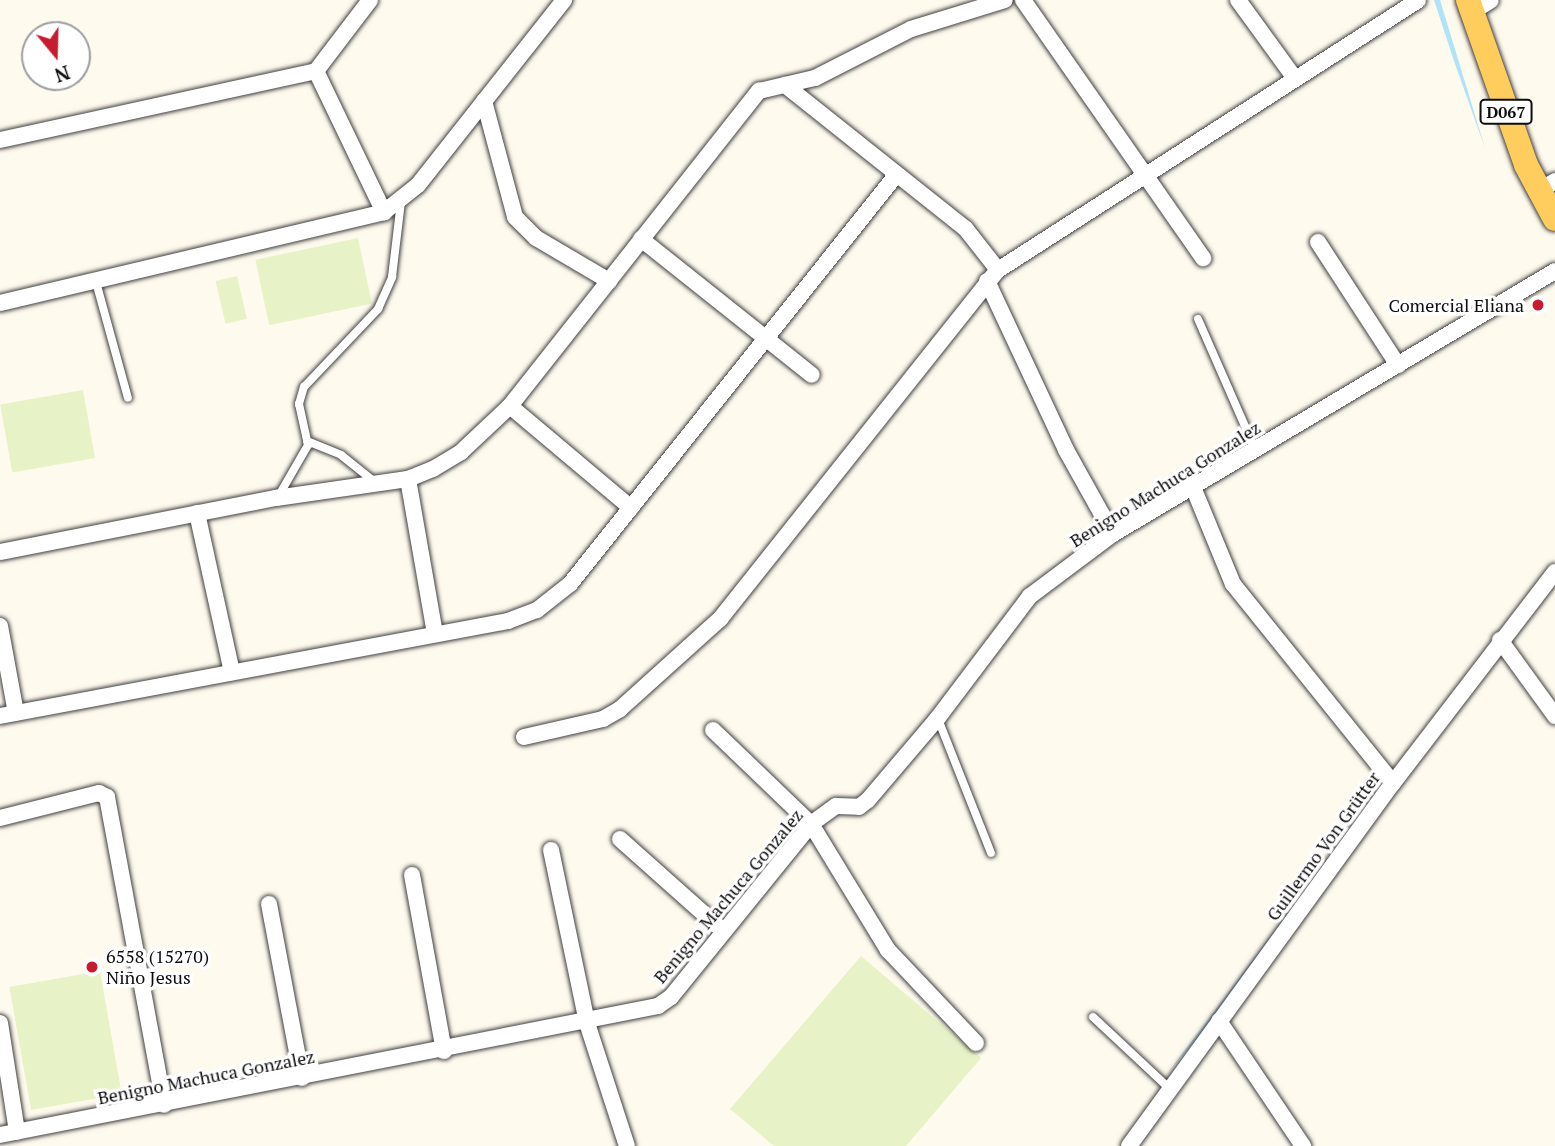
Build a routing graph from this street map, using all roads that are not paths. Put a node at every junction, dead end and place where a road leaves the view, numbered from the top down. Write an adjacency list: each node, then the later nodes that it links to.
1 (370, 0): 8 (street)
2 (564, 0): 11 (street)
3 (1005, 0): 10 (street)
4 (1023, 0): 13 (street)
5 (1238, 0): 9 (street)
6 (1418, 0): 9 (street)
7 (1477, 4): 15 (main road, D067)
8 (316, 71): 12 (street); 17 (street)
9 (1294, 77): 13 (street)
10 (785, 85): 14 (street); 19 (street)
11 (484, 101): 16 (street); 24 (street)
12 (0, 140)
13 (1147, 173): 21 (street); 23 (street)
14 (897, 174): 23 (street); 28 (street)
15 (1547, 186): 18 (main road, D067)
16 (401, 201): 17 (street); 33 (lane)
17 (384, 212): 25 (street)
18 (1555, 219)
19 (641, 239): 24 (street); 28 (street)
20 (1318, 242): 29 (street)
21 (1203, 258)
22 (1555, 271): 29 (street, Benigno Machuca Gonzalez)
23 (993, 275): 41 (street); 52 (street)
24 (609, 281): 32 (street)
25 (96, 282): 26 (street); 31 (lane)
26 (0, 303)
27 (1198, 319): 34 (lane)
28 (767, 337): 30 (street); 39 (street)
29 (1398, 365): 34 (street, Benigno Machuca Gonzalez)
30 (812, 374)
31 (128, 398)
32 (510, 406): 35 (street); 39 (street)
33 (307, 441): 36 (lane); 38 (lane)
34 (1255, 449): 37 (street, Benigno Machuca Gonzalez)
35 (408, 479): 36 (street); 45 (street)
36 (378, 484): 38 (street)
37 (1194, 487): 41 (street, Benigno Machuca Gonzalez); 53 (street)
38 (276, 499): 40 (street)
39 (631, 508): 45 (street)
40 (197, 513): 42 (street); 47 (street)
41 (1113, 534): 50 (street, Benigno Machuca Gonzalez)
42 (0, 552)
43 (1555, 572): 46 (street, Guillermo Von Grütter)
44 (0, 626): 48 (street)
45 (435, 633): 47 (street)
46 (1500, 640): 49 (street); 53 (street, Guillermo Von Grütter)
47 (232, 672): 48 (street)
48 (8, 715)
49 (1555, 716)
50 (937, 719): 55 (street, Benigno Machuca Gonzalez); 58 (lane)
51 (713, 730): 55 (street)
52 (524, 737)
53 (1392, 783): 63 (street, Guillermo Von Grütter)
54 (0, 818): 70 (street)
55 (811, 824): 61 (street, Benigno Machuca Gonzalez); 66 (street)
56 (620, 839): 61 (street)
57 (551, 850): 65 (street)
58 (991, 853)
59 (412, 875): 67 (street)
60 (269, 904): 68 (street)
61 (722, 930): 65 (street, Benigno Machuca Gonzalez)
62 (1093, 1017): 69 (lane)
63 (1219, 1021): 69 (street, Guillermo Von Grütter); 75 (street)
64 (0, 1023): 71 (street)
65 (587, 1023): 67 (street, Benigno Machuca Gonzalez); 73 (street)
66 (976, 1043)
67 (444, 1051): 68 (street, Benigno Machuca Gonzalez)
68 (302, 1078): 70 (street, Benigno Machuca Gonzalez)
69 (1169, 1088): 74 (street, Guillermo Von Grütter)
70 (164, 1105): 71 (street, Benigno Machuca Gonzalez)
71 (17, 1132): 72 (street, Benigno Machuca Gonzalez)
72 (0, 1135)
73 (627, 1146)
74 (1129, 1146)
75 (1303, 1146)

